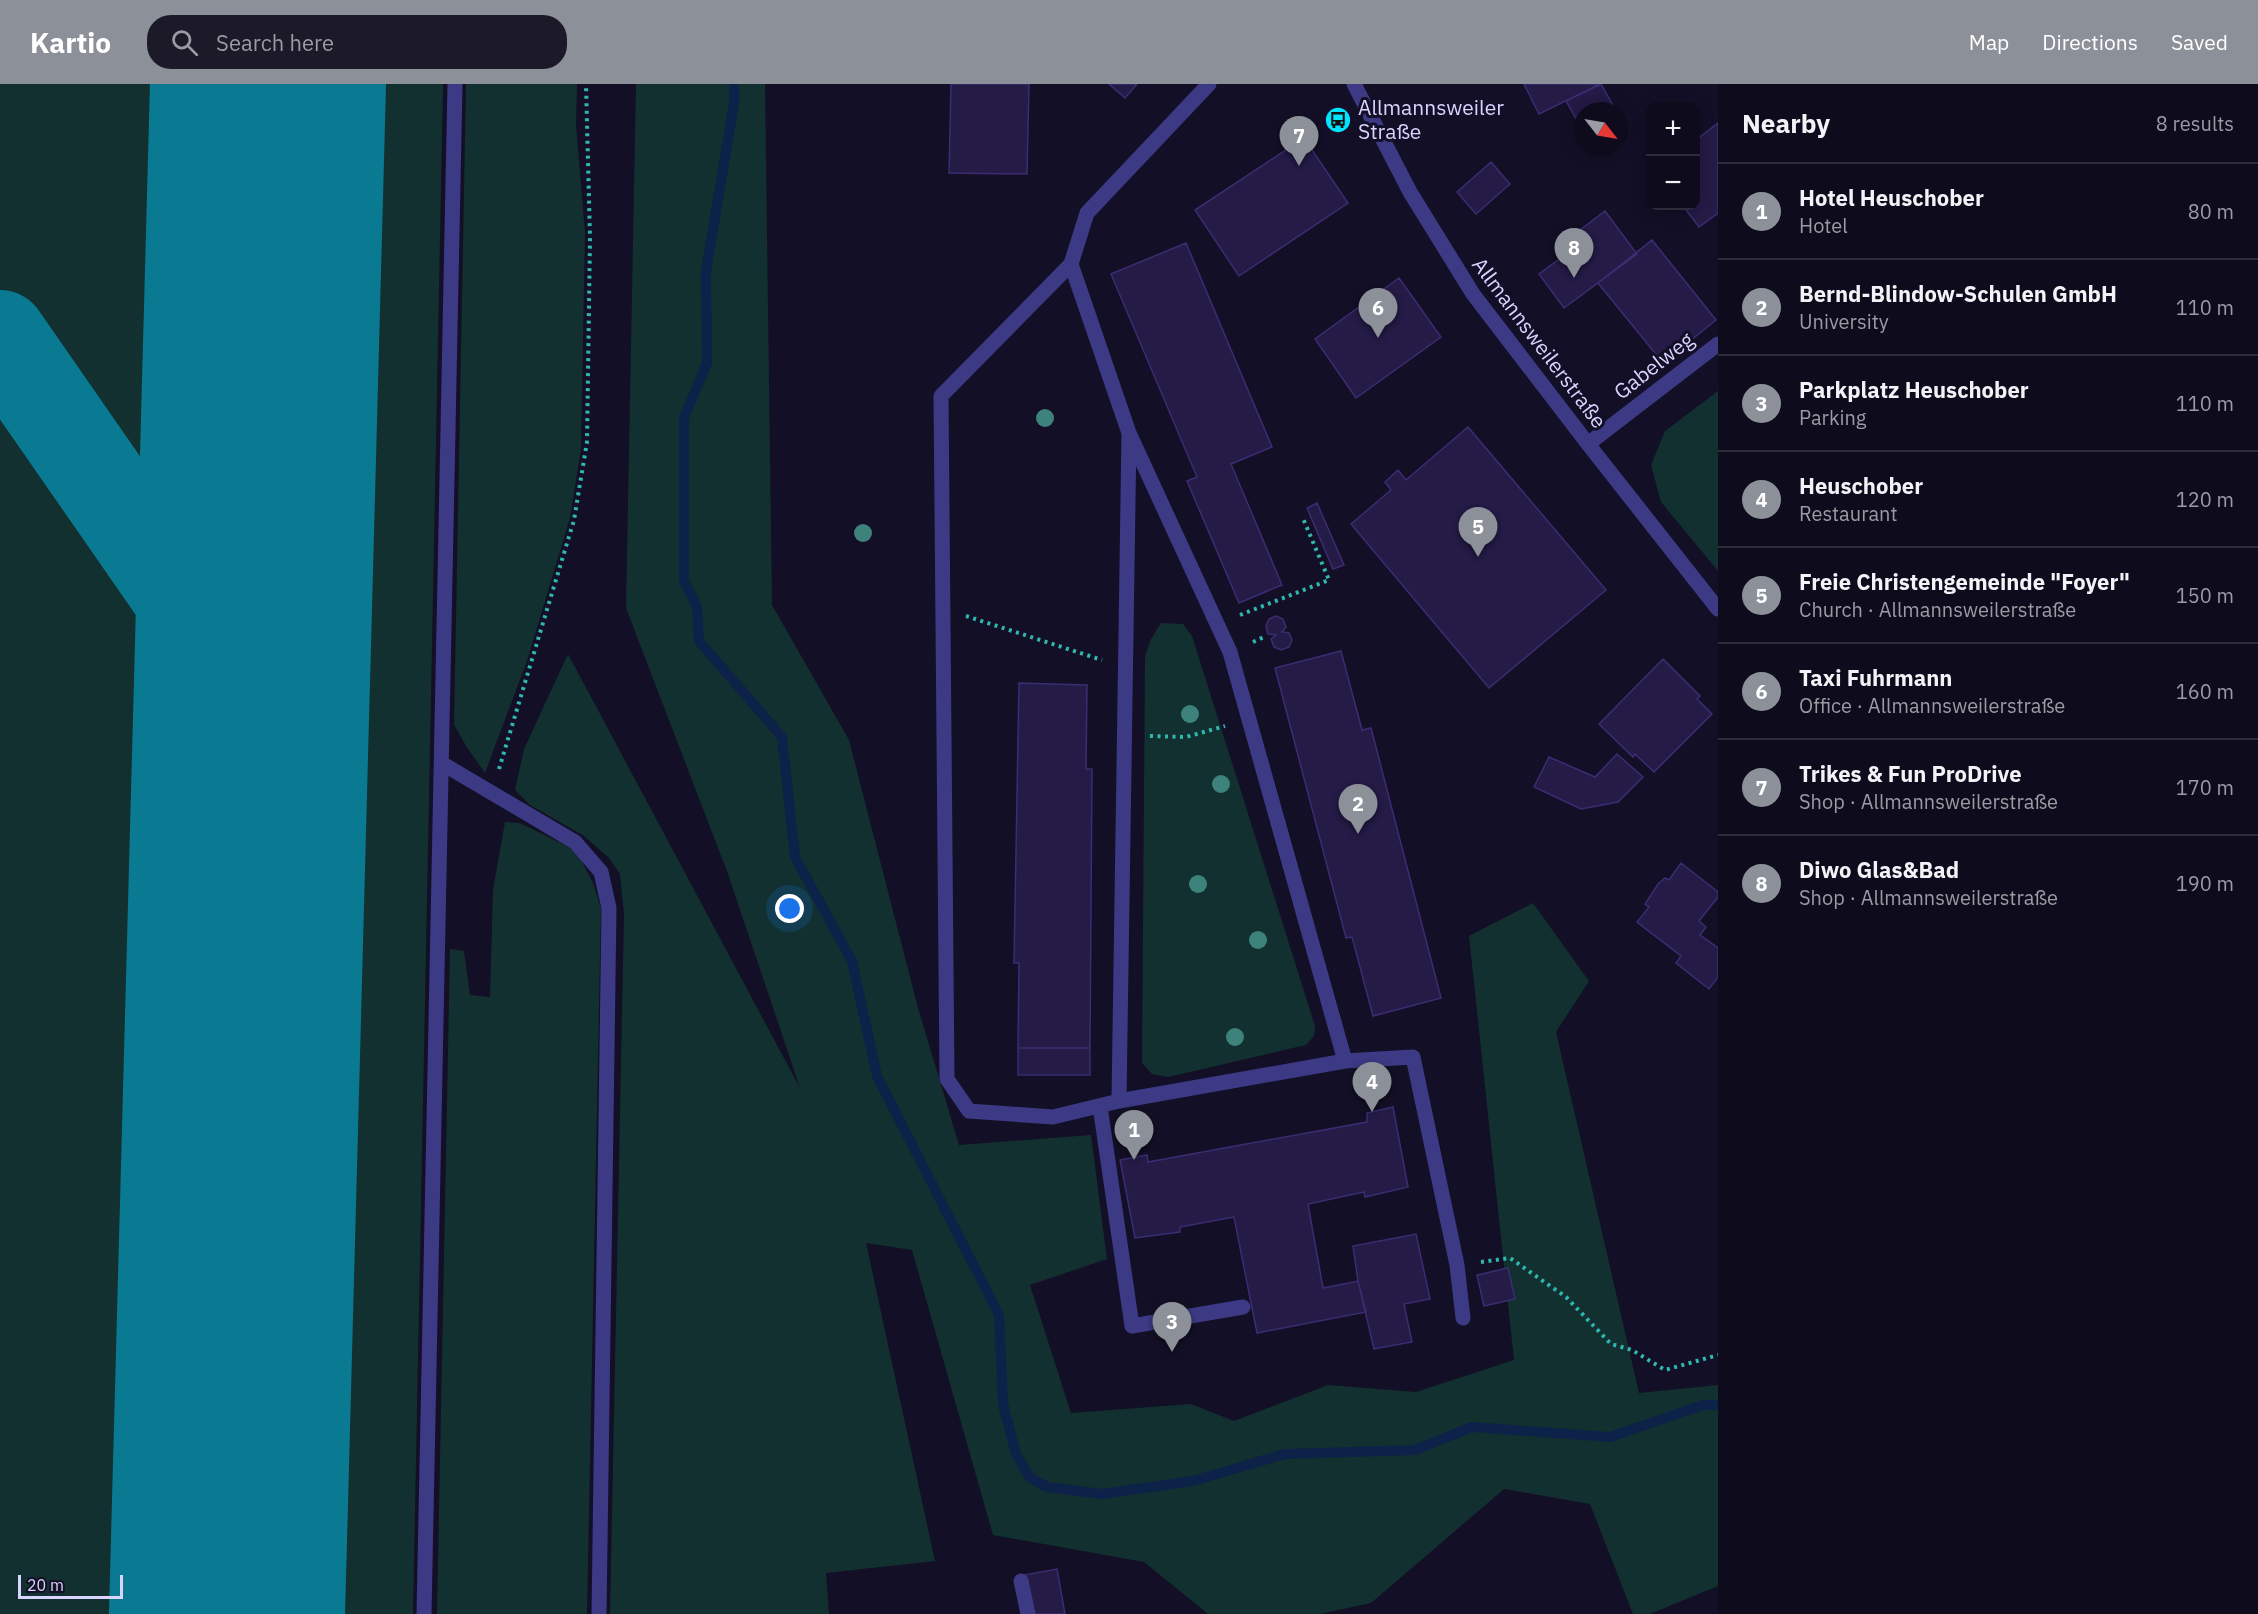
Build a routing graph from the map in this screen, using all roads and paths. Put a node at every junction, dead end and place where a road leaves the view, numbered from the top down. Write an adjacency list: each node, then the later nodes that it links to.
1 (455, 84): 16 (street)
2 (586, 84): 17 (path)
3 (1209, 84): 5 (street)
4 (1354, 84): 8 (street, Allmannsweilerstraße)
5 (1071, 264): 7 (street); 10 (street)
6 (1718, 344): 8 (street, Gabelweg)
7 (1129, 433): 12 (street); 13 (street)
8 (1587, 444): 11 (street, Allmannsweilerstraße)
9 (1302, 516): 12 (path)
10 (943, 609): 13 (path); 20 (street)
11 (1718, 609)
12 (1217, 624): 14 (street)
13 (1126, 668): 15 (street)
14 (1249, 720): 15 (path); 18 (street)
15 (1125, 736): 19 (street)
16 (443, 764): 17 (street); 26 (street)
17 (491, 792): 27 (street)
18 (1345, 1061): 19 (street); 21 (street)
19 (1119, 1101): 20 (street)
20 (1100, 1106): 22 (street)
21 (1457, 1265): 23 (street); 24 (path)
22 (1243, 1307)
23 (1463, 1318)
24 (1718, 1355)
25 (1020, 1581): 28 (street)
26 (424, 1614)
27 (599, 1614)
28 (1028, 1614)

